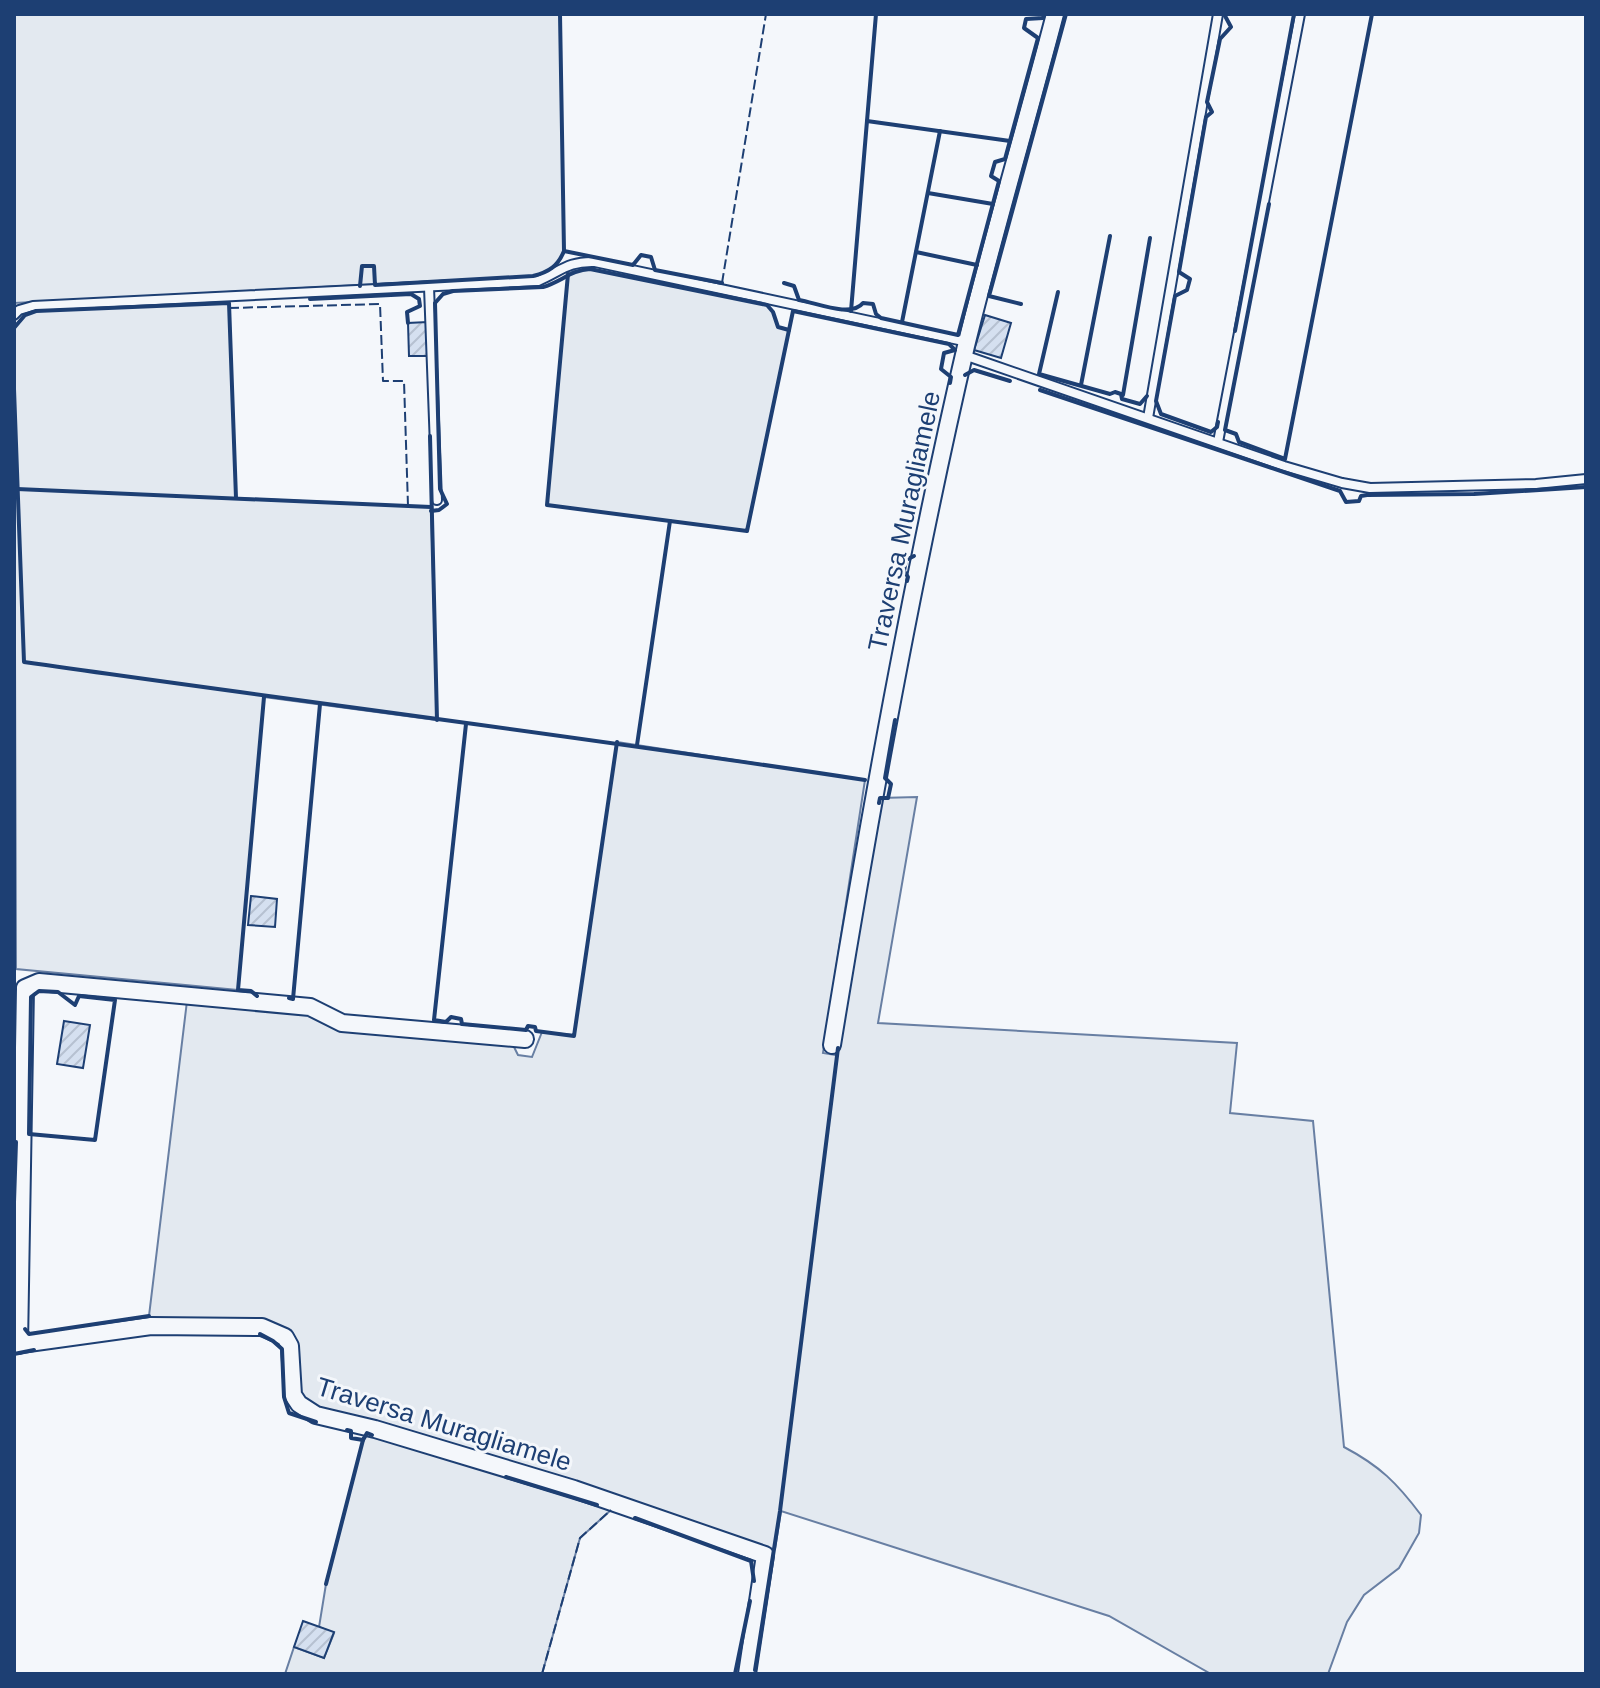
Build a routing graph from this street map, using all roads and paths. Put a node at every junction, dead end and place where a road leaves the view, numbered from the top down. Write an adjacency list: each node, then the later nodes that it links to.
1 (1055, 14): 6 (street, Traversa Muragliamele)
2 (1218, 14): 7 (lane)
3 (1300, 14): 8 (lane)
4 (429, 287): 5 (lane); 6 (lane); 10 (lane)
5 (14, 315)
6 (966, 348): 7 (lane); 12 (street, Traversa Muragliamele)
7 (1148, 418): 8 (lane)
8 (1218, 442): 9 (lane)
9 (1586, 479)
10 (437, 500)
11 (525, 1039): 13 (street)
12 (832, 1045)
13 (16, 1345): 14 (street, Traversa Muragliamele)
14 (747, 1674)

